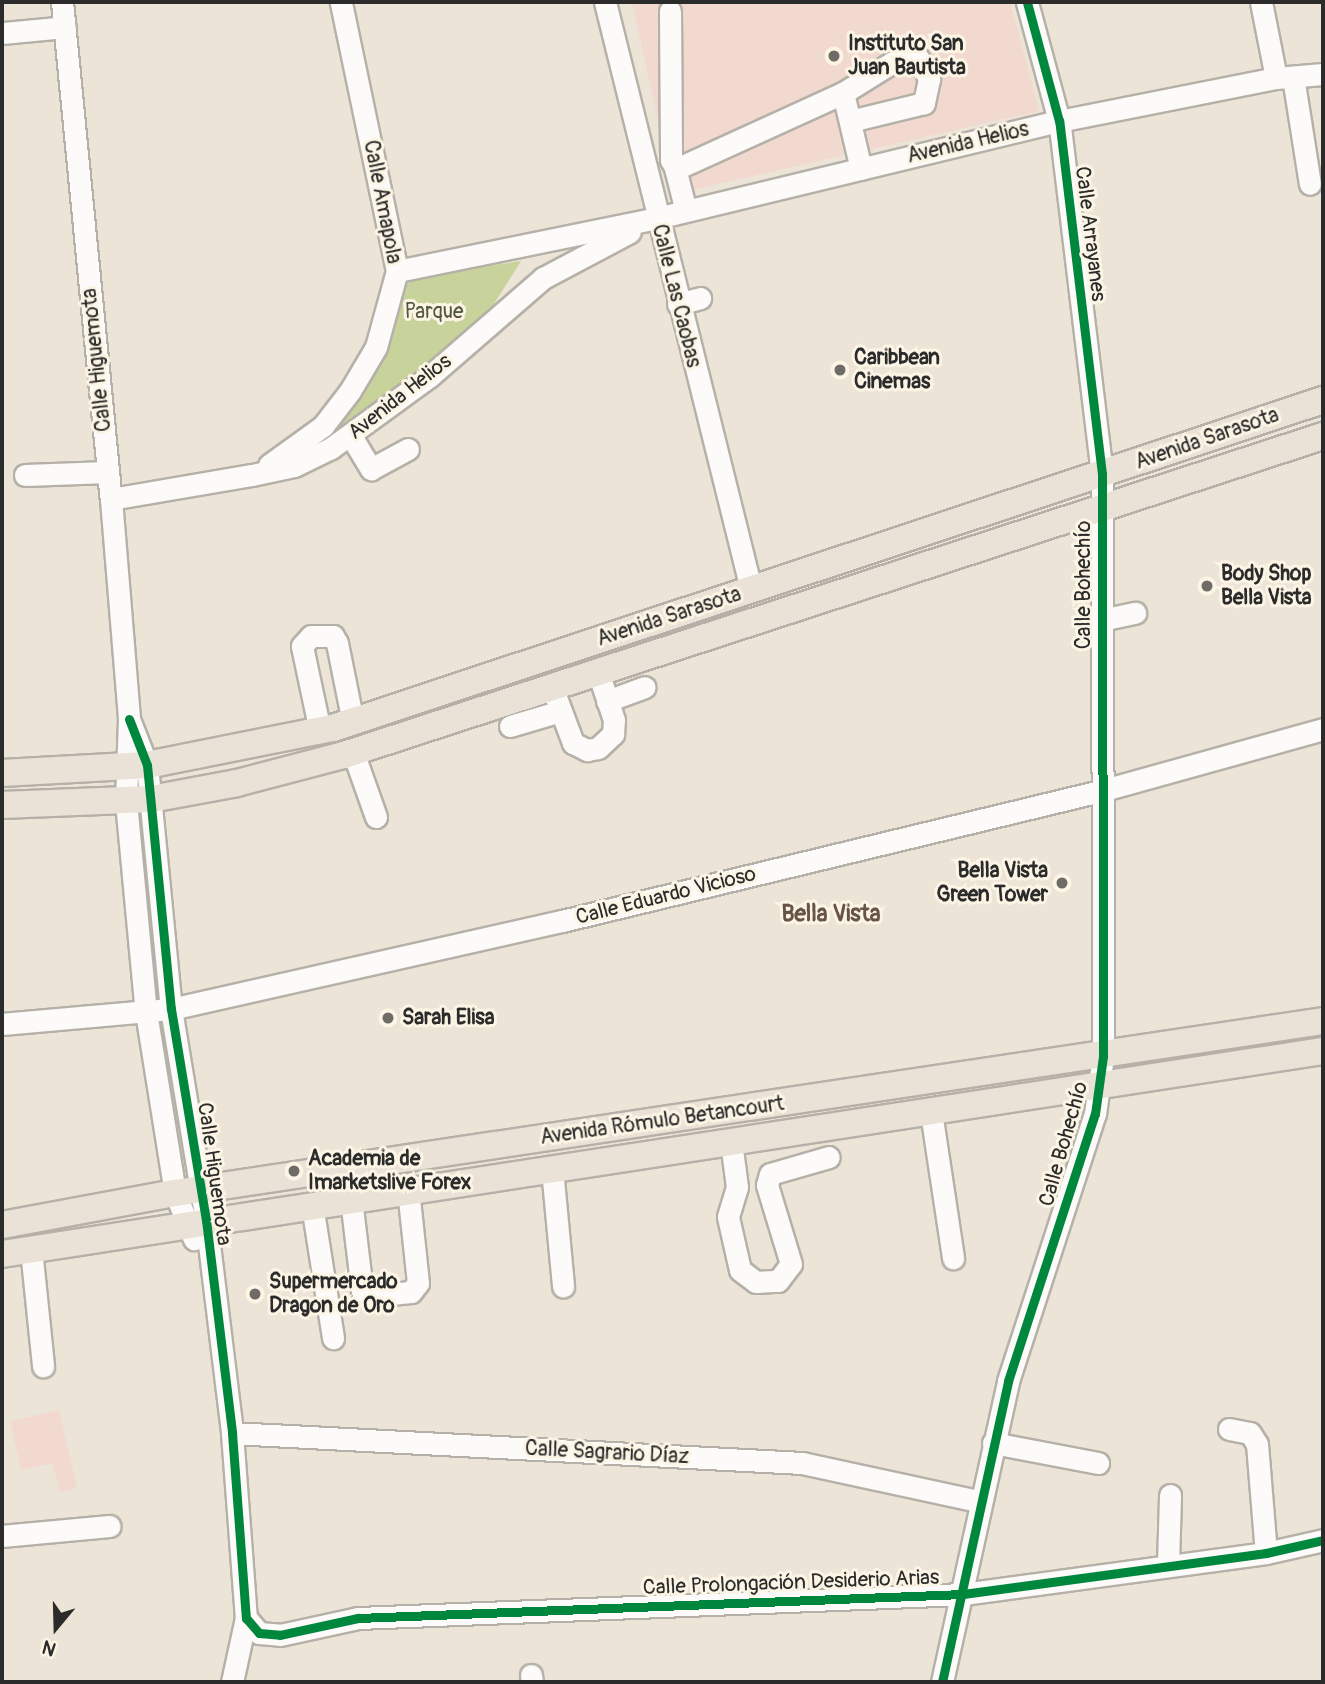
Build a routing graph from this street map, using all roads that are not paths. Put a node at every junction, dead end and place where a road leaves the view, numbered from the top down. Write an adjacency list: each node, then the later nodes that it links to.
1 (62, 2): 7 (street, Calle Higuemota)
2 (341, 2): 19 (street, Calle Amapola)
3 (605, 2): 18 (street, Calle Las Caobas)
4 (1027, 2): 13 (street, Calle Arrayanes)
5 (1261, 2): 10 (street)
6 (670, 11): 14 (street)
7 (65, 27): 8 (street); 26 (street, Calle Higuemota)
8 (2, 33)
9 (1323, 74): 10 (street, Avenida Helios)
10 (1285, 77): 13 (street, Avenida Helios); 16 (street)
11 (844, 93): 12 (street); 12 (street); 14 (street)
12 (850, 121): 15 (street)
13 (1059, 121): 15 (street, Avenida Helios); 27 (street, Calle Arrayanes)
14 (675, 168): 17 (street)
15 (861, 169): 17 (street, Avenida Helios)
16 (1310, 184)
17 (686, 211): 18 (street, Avenida Helios)
18 (657, 218): 19 (street, Avenida Helios); 21 (street, Calle Las Caobas); 23 (street, Avenida Helios)
19 (397, 271): 29 (street, Calle Amapola)
20 (700, 298): 21 (street)
21 (678, 304): 32 (street, Calle Las Caobas)
22 (1323, 400): 27 (main road, Avenida Sarasota)
23 (351, 436): 25 (street); 29 (street, Avenida Helios)
24 (1323, 436): 31 (main road, Avenida Sarasota)
25 (408, 449)
26 (108, 472): 28 (street); 30 (street, Calle Higuemota)
27 (1102, 474): 31 (street, Calle Bohechío); 32 (main road, Avenida Sarasota)
28 (25, 475)
29 (252, 475): 30 (street, Avenida Helios)
30 (111, 499): 45 (street, Calle Higuemota)
31 (1102, 507): 34 (street, Calle Bohechío); 35 (main road, Avenida Sarasota)
32 (751, 589): 40 (main road, Avenida Sarasota)
33 (1135, 613): 34 (street)
34 (1101, 620): 47 (street, Calle Bohechío)
35 (598, 672): 36 (main road, Avenida Sarasota); 38 (street)
36 (552, 687): 39 (street); 44 (main road, Avenida Sarasota)
37 (645, 687): 38 (street)
38 (607, 701): 39 (street)
39 (562, 711): 41 (street)
40 (353, 722): 43 (main road, Avenida Sarasota); 43 (street)
41 (510, 726)
42 (1323, 729): 47 (street, Calle Eduardo Vicioso)
43 (320, 731): 45 (main road, Avenida Sarasota)
44 (353, 752): 48 (main road, Avenida Sarasota); 50 (street)
45 (136, 765): 46 (main road, Avenida Sarasota); 48 (street, Calle Higuemota)
46 (2, 773)
47 (1100, 791): 51 (street, Calle Eduardo Vicioso); 56 (street, Calle Bohechío)
48 (138, 801): 49 (main road, Avenida Sarasota); 51 (street, Calle Higuemota); 52 (street, Calle Higuemota)
49 (2, 805)
50 (376, 817)
51 (171, 1009): 52 (street, Calle Eduardo Vicioso); 63 (street, Calle Higuemota)
52 (146, 1012): 54 (street, Calle Eduardo Vicioso); 63 (street, Calle Higuemota)
53 (1323, 1021): 56 (main road, Avenida Rómulo Betancourt)
54 (2, 1024)
55 (1323, 1051): 57 (main road, Avenida Rómulo Betancourt)
56 (1103, 1056): 57 (street, Calle Bohechío); 63 (main road, Avenida Rómulo Betancourt)
57 (1100, 1087): 58 (main road, Avenida Rómulo Betancourt); 76 (street, Calle Bohechío)
58 (931, 1112): 59 (main road, Avenida Rómulo Betancourt); 70 (street)
59 (731, 1142): 60 (street); 61 (main road, Avenida Rómulo Betancourt)
60 (829, 1157)
61 (552, 1169): 62 (main road, Avenida Rómulo Betancourt); 71 (street)
62 (408, 1190): 64 (main road, Avenida Rómulo Betancourt); 64 (street)
63 (187, 1191): 66 (street, Calle Higuemota); 67 (main road, Avenida Rómulo Betancourt)
64 (351, 1199): 65 (main road, Avenida Rómulo Betancourt)
65 (312, 1205): 66 (main road, Avenida Rómulo Betancourt); 72 (street)
66 (196, 1222): 68 (main road, Avenida Rómulo Betancourt); 75 (street, Calle Higuemota)
67 (2, 1225)
68 (31, 1250): 69 (main road, Avenida Rómulo Betancourt); 73 (street)
69 (2, 1254)
70 (953, 1258)
71 (563, 1286)
72 (333, 1338)
73 (43, 1366)
74 (1229, 1429): 83 (street)
75 (232, 1433): 79 (street, Calle Sagrario Díaz); 86 (street, Calle Higuemota)
76 (993, 1443): 77 (street); 79 (street, Calle Bohechío)
77 (1098, 1462)
78 (1170, 1495): 84 (street)
79 (978, 1502): 85 (street, Calle Bohechío)
80 (110, 1526): 81 (street)
81 (2, 1536)
82 (1323, 1540): 83 (street, Calle Prolongación Desiderio Arias)
83 (1266, 1553): 84 (street, Calle Prolongación Desiderio Arias)
84 (1168, 1564): 85 (street, Calle Prolongación Desiderio Arias)
85 (963, 1594): 86 (street, Calle Prolongación Desiderio Arias); 88 (street, Calle Bohechío)
86 (252, 1625): 87 (street, Calle Higuemota)
87 (232, 1682)
88 (942, 1682)

